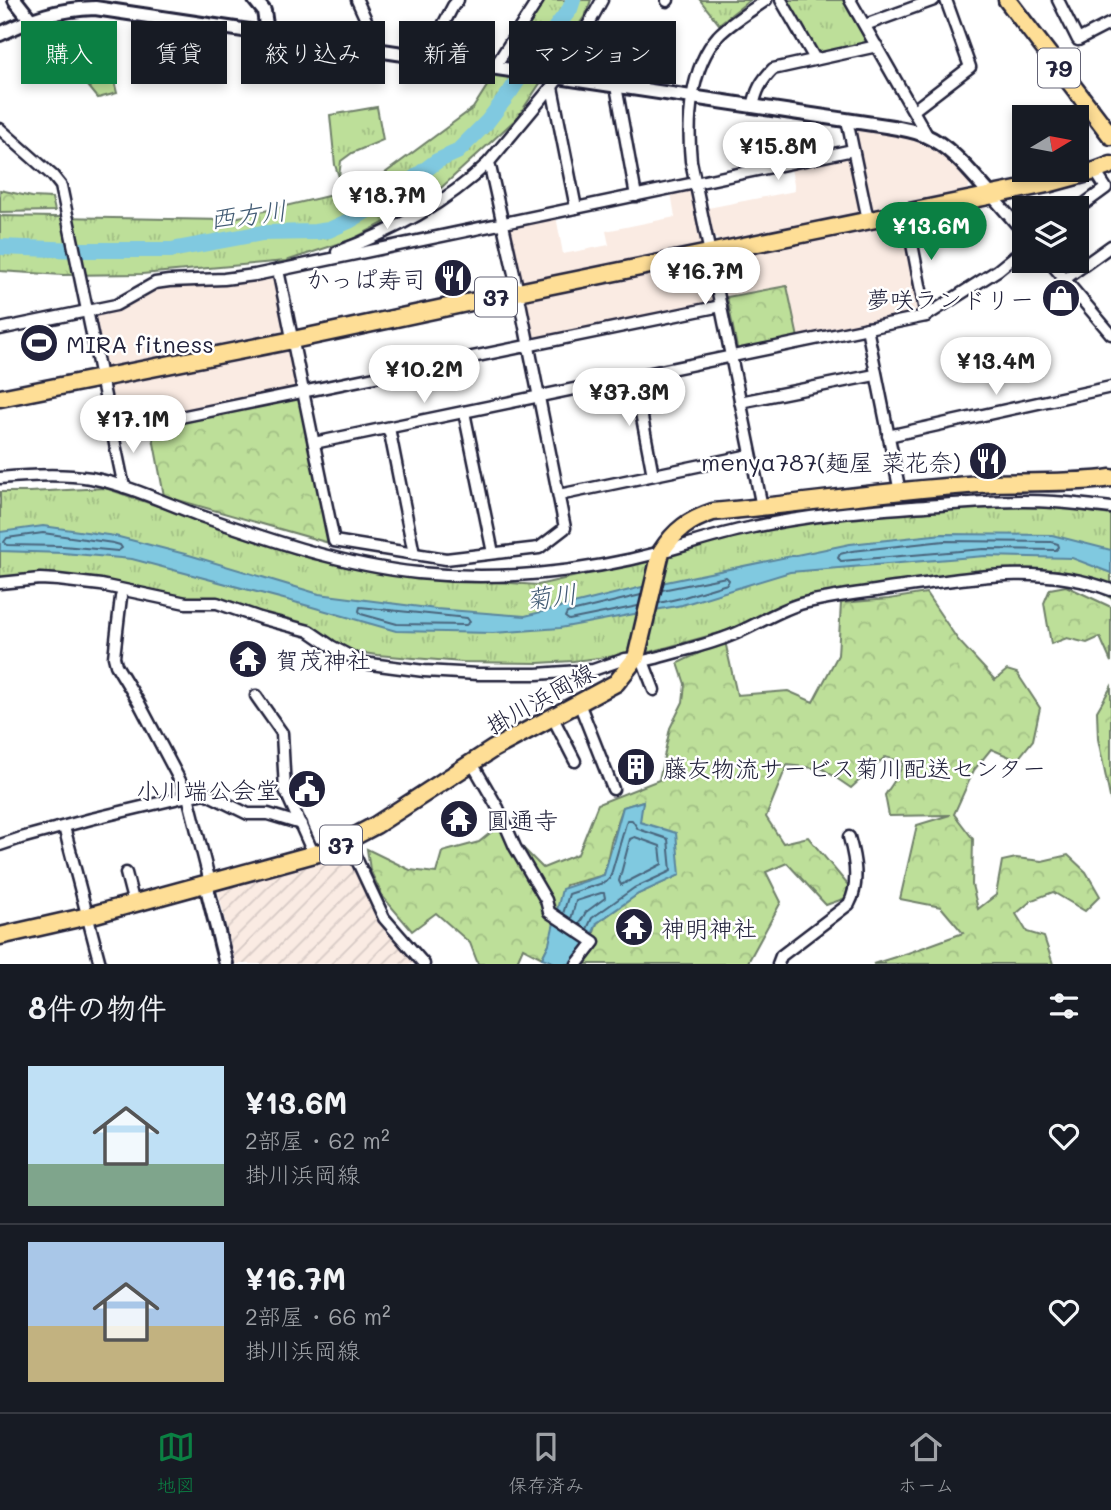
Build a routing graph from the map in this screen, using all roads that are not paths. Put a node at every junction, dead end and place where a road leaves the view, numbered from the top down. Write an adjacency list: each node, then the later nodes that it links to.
1 (15, 0): 14 (street)
2 (254, 0): 15 (street)
3 (357, 0): 16 (street)
4 (458, 0): 17 (street)
5 (538, 0): 25 (street)
6 (602, 0): 18 (street)
7 (766, 0): 31 (street)
8 (781, 0): 24 (street)
9 (850, 0): 20 (street)
10 (934, 0): 20 (street)
11 (946, 0): 33 (street)
12 (1007, 0): 36 (main road, 79)
13 (1058, 0): 19 (street)
14 (30, 19): 21 (street); 22 (street)
15 (265, 21)
16 (366, 21)
17 (445, 21)
18 (589, 21)
19 (1111, 23)
20 (865, 26): 23 (street)
21 (241, 29)
22 (0, 34)
23 (877, 46): 24 (street); 33 (street)
24 (815, 59): 32 (street)
25 (496, 69): 26 (street)
26 (509, 71)
27 (551, 84): 39 (street)
28 (555, 84): 46 (street)
29 (595, 84): 30 (street)
30 (616, 86): 31 (street); 43 (street)
31 (693, 97): 32 (street); 42 (street)
32 (753, 107): 34 (street)
33 (914, 110): 37 (street)
34 (847, 120): 37 (street); 38 (street)
35 (0, 129): 60 (street)
36 (1111, 136)
37 (928, 137): 44 (street)
38 (853, 150): 42 (street); 49 (street)
39 (489, 162): 50 (street); 54 (street)
40 (1111, 165): 41 (main road, 37)
41 (1095, 171): 44 (main road, 37); 45 (street)
42 (696, 184): 43 (street); 52 (street)
43 (636, 195): 46 (street)
44 (991, 195): 47 (main road, 37); 48 (street)
45 (1089, 200)
46 (576, 208): 50 (street)
47 (906, 213): 49 (main road, 37); 61 (street)
48 (1012, 219)
49 (868, 220): 52 (main road, 37)
50 (504, 223): 54 (street); 58 (street)
51 (1111, 246): 57 (street)
52 (710, 253): 58 (main road, 37); 59 (street)
53 (1012, 259): 61 (street)
54 (310, 263): 55 (street)
55 (278, 270): 60 (street); 65 (street)
56 (1060, 273): 57 (street)
57 (1065, 279): 64 (street)
58 (518, 292): 65 (main road, 37); 66 (street)
59 (721, 306): 66 (street); 67 (street)
60 (87, 311): 63 (street); 70 (street)
61 (926, 316): 62 (street)
62 (867, 328): 67 (street); 68 (street)
63 (0, 329)
64 (1111, 334)
65 (293, 340): 70 (main road, 37); 72 (street)
66 (529, 345): 72 (street); 73 (street)
67 (731, 356): 69 (street); 75 (street)
68 (875, 375): 75 (street); 79 (street)
69 (634, 376): 73 (street); 82 (street)
70 (101, 377): 74 (main road, 37); 78 (street)
71 (1111, 387): 79 (street)
72 (302, 393): 78 (street); 80 (street)
73 (539, 396): 76 (street); 87 (street)
74 (0, 398)
75 (740, 402): 81 (street)
76 (464, 412): 77 (street); 90 (street)
77 (389, 428): 80 (street); 92 (street)
78 (112, 430): 85 (street)
79 (888, 436): 86 (street)
80 (314, 443): 92 (street)
81 (750, 455): 82 (street); 88 (street)
82 (653, 475): 87 (street)
83 (0, 478): 85 (street)
84 (1111, 478): 86 (main road, 掛川浜岡線 / 37)
85 (124, 486): 91 (street)
86 (900, 492): 88 (main road, 掛川浜岡線 / 37)
87 (559, 495): 90 (street)
88 (762, 507): 91 (main road, 掛川浜岡線 / 37)
89 (1111, 508): 91 (street)
90 (494, 553): 92 (street)
91 (661, 553): 96 (main road, 掛川浜岡線 / 37)
92 (414, 554)
93 (0, 583): 96 (street)
94 (1111, 590): 96 (street)
95 (121, 597): 104 (street)
96 (638, 659): 97 (street); 99 (main road, 掛川浜岡線 / 37)
97 (654, 690)
98 (256, 696): 105 (street)
99 (579, 703): 100 (main road, 掛川浜岡線 / 37); 103 (street)
100 (553, 718): 101 (street); 102 (main road, 掛川浜岡線 / 37)
101 (575, 761)
102 (472, 763): 108 (main road, 掛川浜岡線 / 37); 119 (street)
103 (613, 789)
104 (188, 796): 105 (street); 106 (street); 112 (street)
105 (301, 824): 110 (street)
106 (65, 827): 109 (street); 114 (street)
107 (849, 837): 120 (street)
108 (348, 841): 110 (main road, 掛川浜岡線 / 37); 118 (street)
109 (0, 845)
110 (314, 855): 112 (main road, 掛川浜岡線 / 37)
111 (126, 873): 113 (street)
112 (208, 883): 113 (main road, 掛川浜岡線 / 37); 117 (street)
113 (134, 904): 114 (main road, 掛川浜岡線 / 37)
114 (88, 916): 115 (main road, 掛川浜岡線 / 37); 116 (street)
115 (0, 936)
116 (100, 964)
117 (226, 964)
118 (424, 964)
119 (577, 964)
120 (778, 964)

